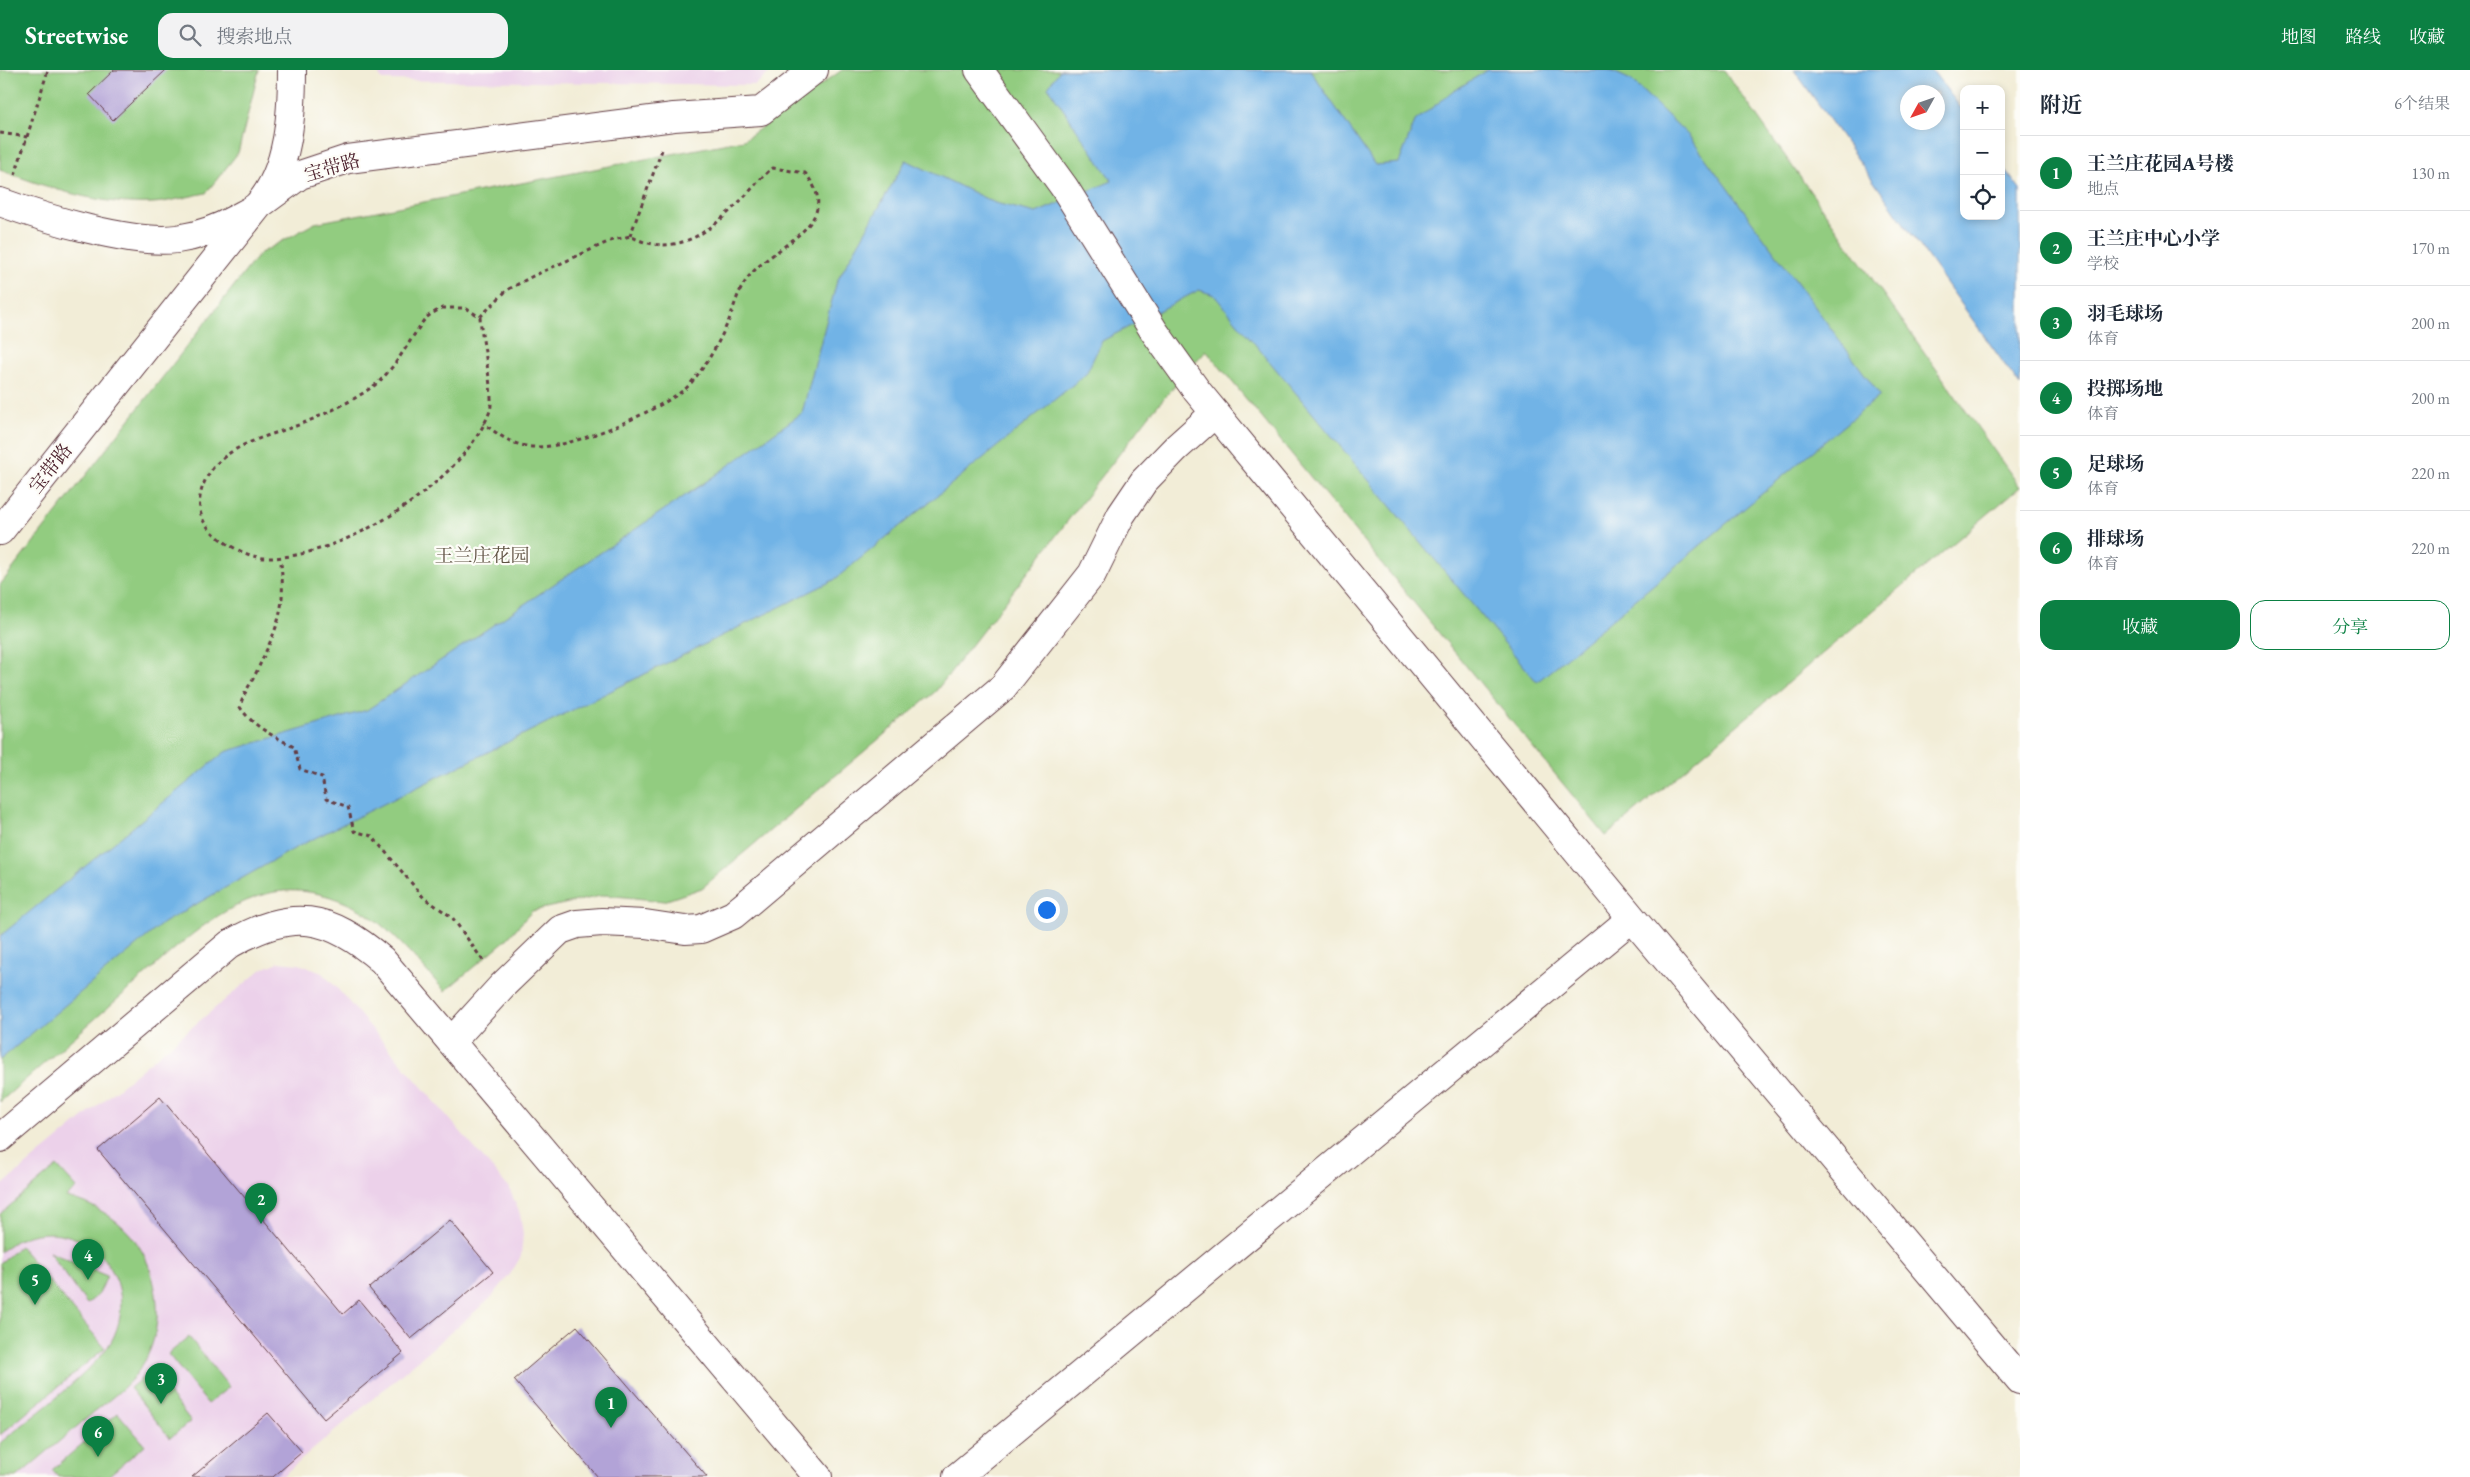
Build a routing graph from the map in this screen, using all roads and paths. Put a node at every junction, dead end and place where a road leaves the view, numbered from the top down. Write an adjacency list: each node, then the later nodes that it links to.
1 (48, 70): 7 (path)
2 (292, 70): 9 (street)
3 (814, 70): 5 (street, 宝带路)
4 (979, 70): 12 (street)
5 (674, 117): 9 (street, 宝带路); 10 (path)
6 (0, 133): 7 (path)
7 (27, 137): 8 (path)
8 (3, 203): 9 (street)
9 (259, 205): 14 (street, 宝带路)
10 (630, 236): 11 (path); 13 (path)
11 (480, 317): 13 (path); 13 (path)
12 (1215, 413): 16 (street); 17 (street)
13 (483, 423)
14 (0, 531)
15 (281, 563): 17 (path)
16 (1632, 918): 20 (street); 22 (street)
17 (502, 986): 18 (street)
18 (451, 1042): 19 (street); 21 (street)
19 (0, 1138)
20 (2020, 1380)
21 (818, 1477)
22 (957, 1477)

